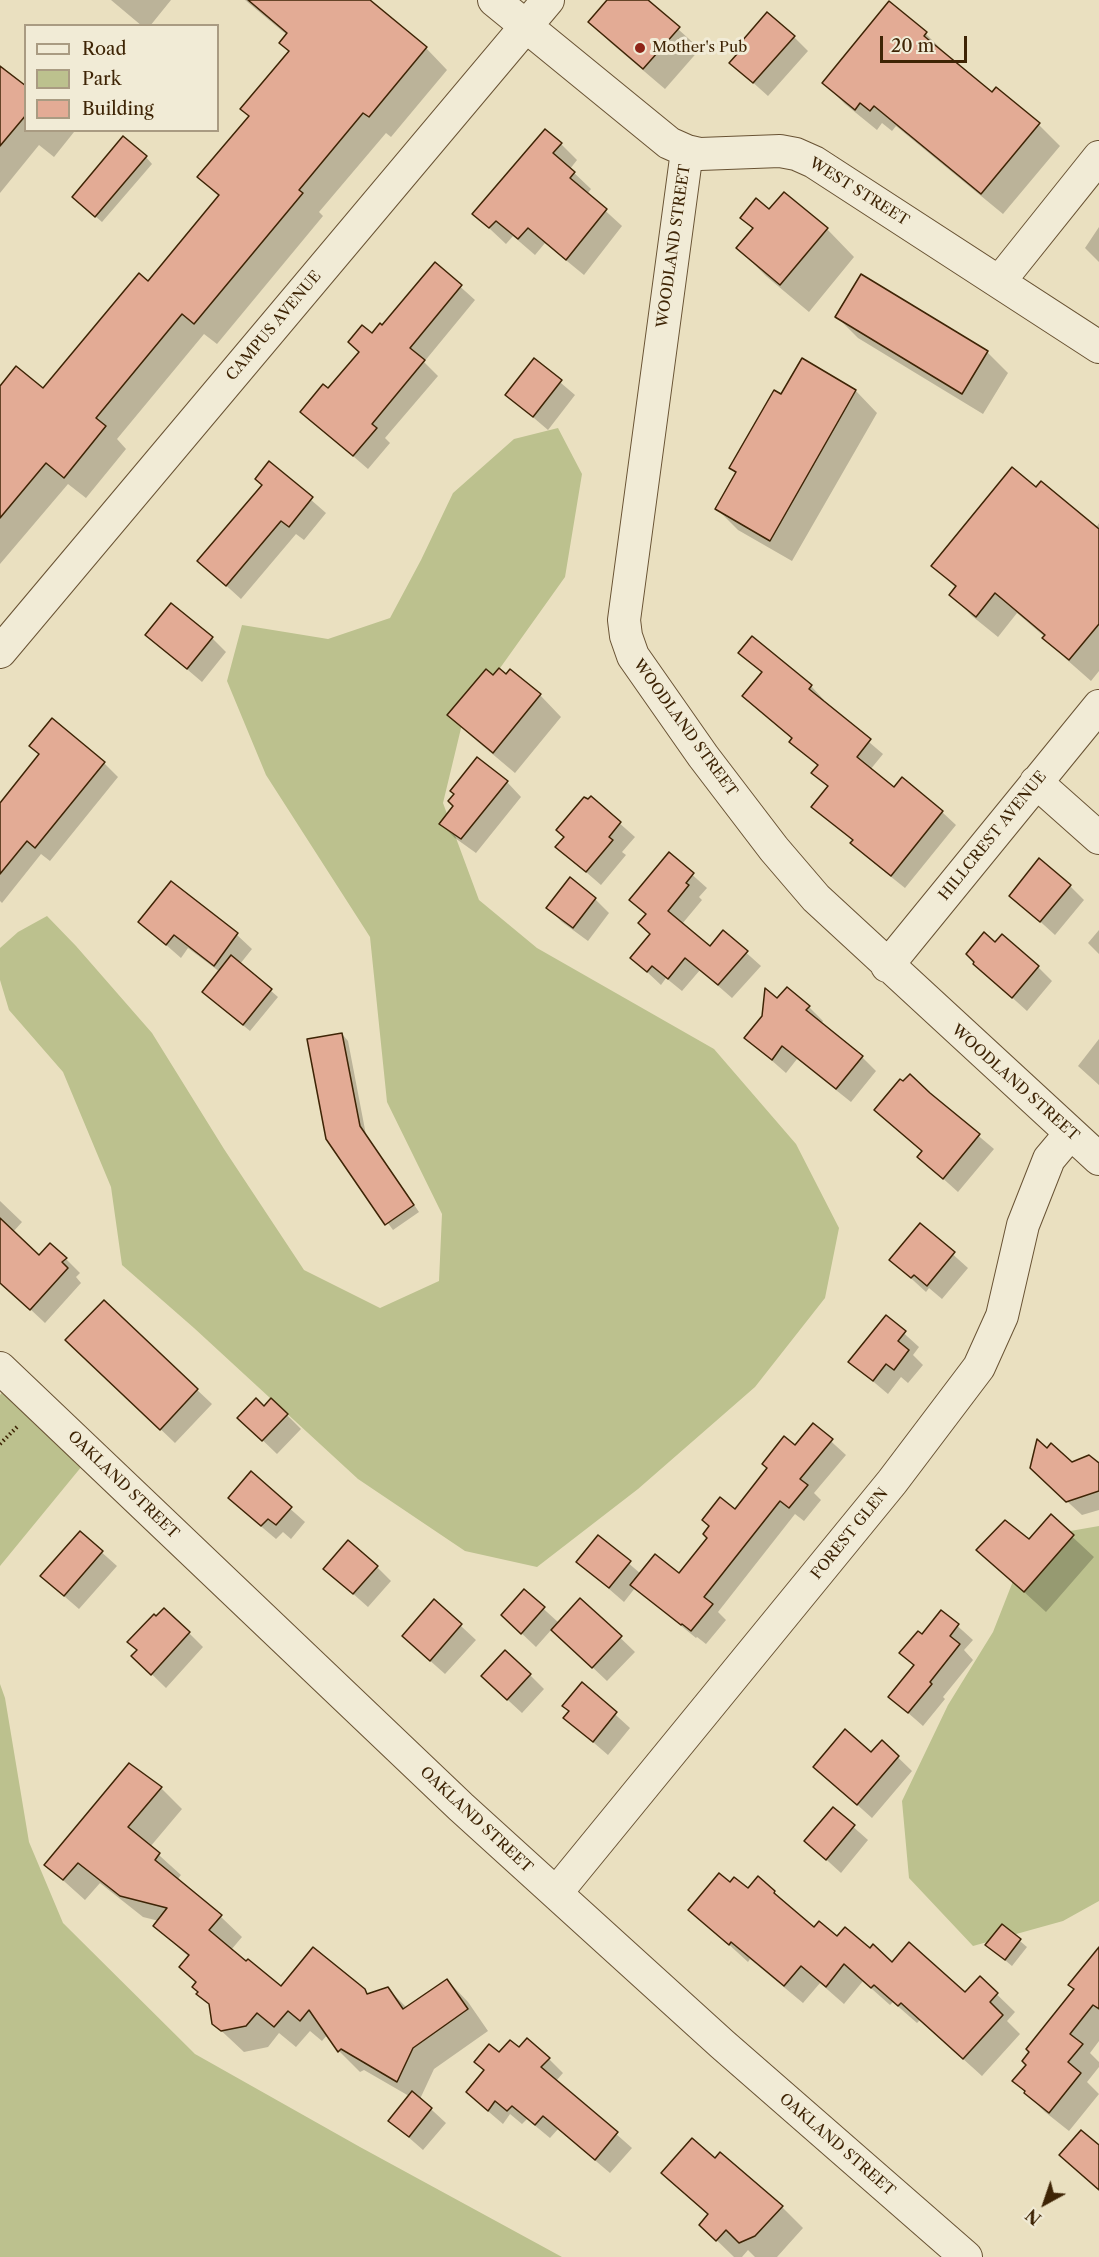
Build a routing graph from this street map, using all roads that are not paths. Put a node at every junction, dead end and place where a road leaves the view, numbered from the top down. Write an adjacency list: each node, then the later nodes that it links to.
1 (494, 0): 3 (street, WEST STREET)
2 (548, 0): 3 (street, CAMPUS AVENUE)
3 (526, 26): 4 (street, WEST STREET); 8 (street, CAMPUS AVENUE)
4 (687, 151): 6 (street, WEST STREET); 12 (street, WOODLAND STREET)
5 (1099, 157): 6 (street)
6 (999, 282): 7 (street, WEST STREET)
7 (1099, 347)
8 (0, 651)
9 (1099, 706): 10 (street, HILLCREST AVENUE)
10 (1036, 782): 11 (street); 12 (street, HILLCREST AVENUE)
11 (1099, 838)
12 (887, 966): 13 (street, WOODLAND STREET)
13 (1070, 1134): 14 (street, WOODLAND STREET); 16 (street, FOREST GLEN)
14 (1099, 1159)
15 (0, 1368): 16 (street, OAKLAND STREET)
16 (556, 1893): 17 (street, OAKLAND STREET)
17 (966, 2257)

